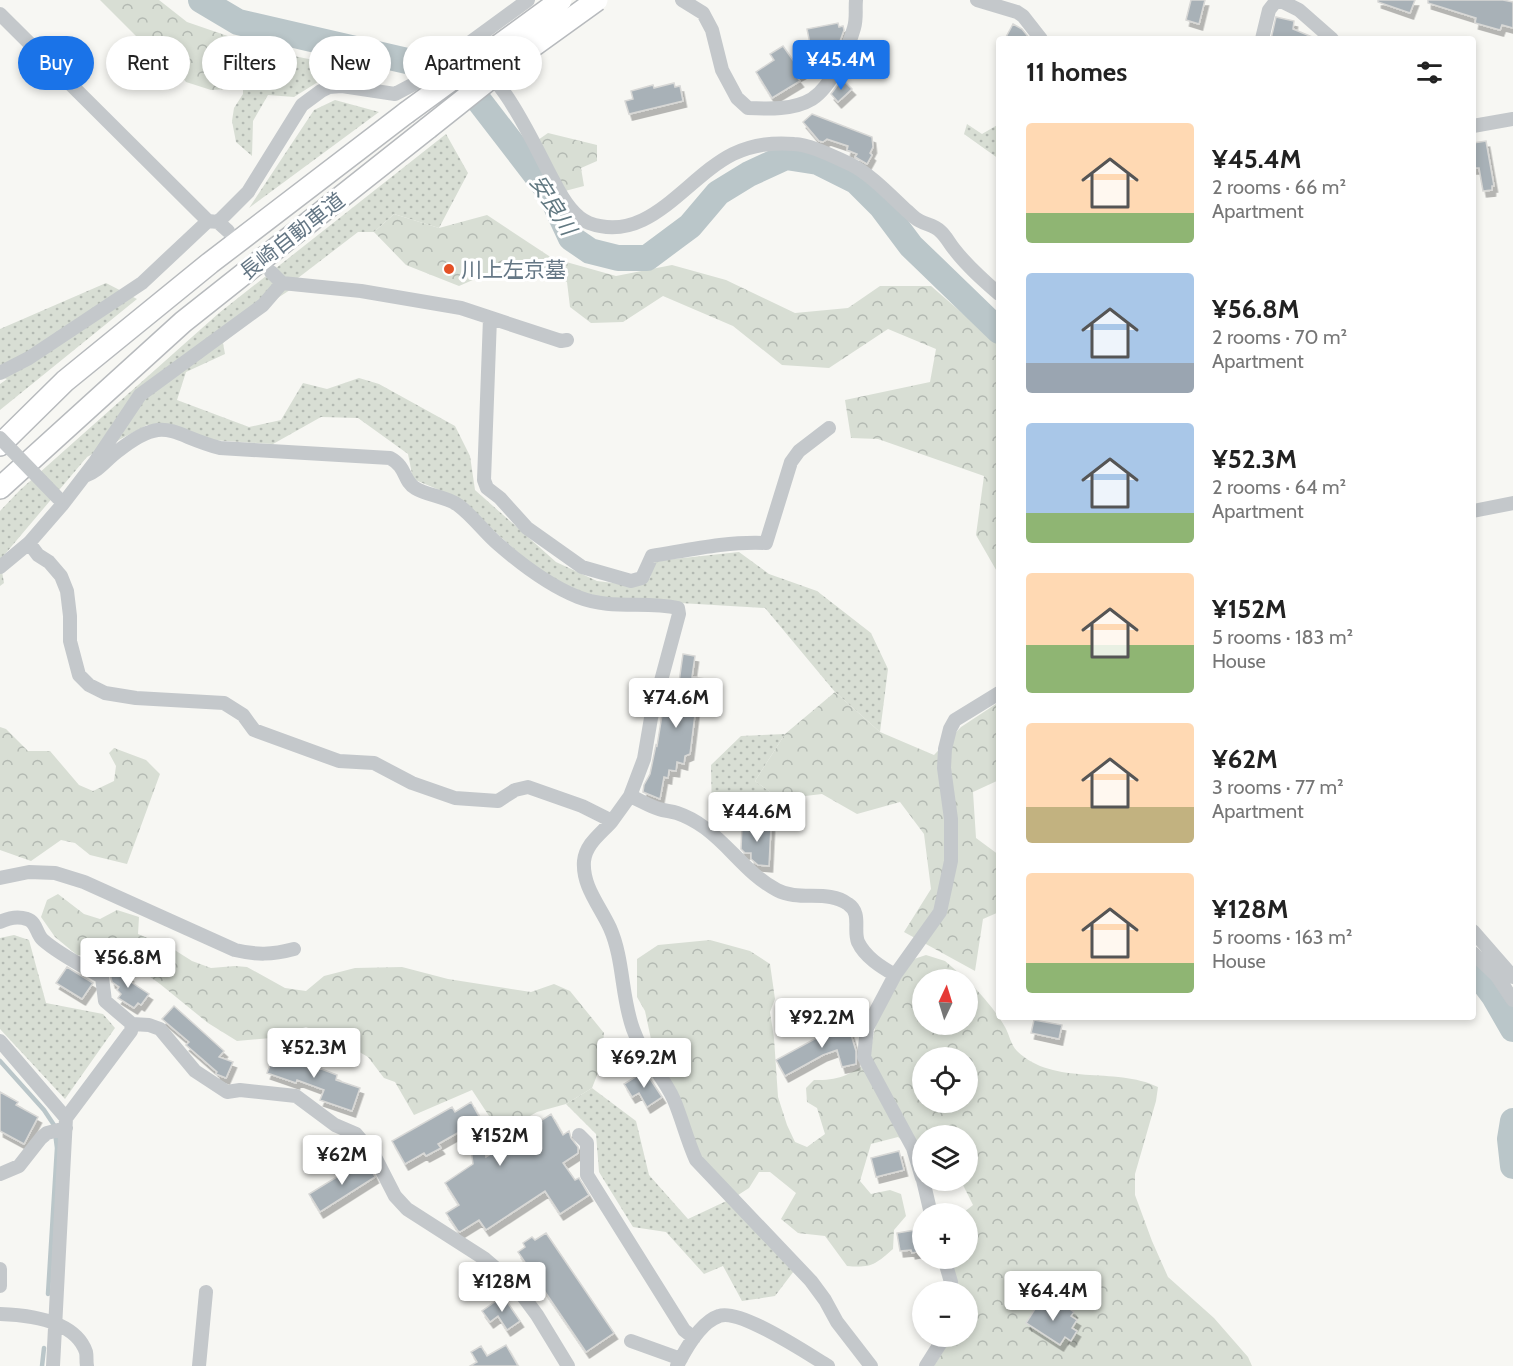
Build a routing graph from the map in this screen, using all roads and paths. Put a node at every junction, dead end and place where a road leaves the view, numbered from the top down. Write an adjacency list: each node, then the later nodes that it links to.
1 (528, 0): 10 (street)
2 (561, 0): 25 (highway, 長崎自動車道, bridge)
3 (597, 0): 31 (highway, 長崎自動車道, bridge)
4 (682, 0): 5 (street)
5 (856, 0)
6 (977, 0): 11 (street)
7 (1278, 0): 8 (street); 12 (street)
8 (1302, 5): 13 (street)
9 (0, 14): 18 (street)
10 (477, 36)
11 (1039, 36)
12 (1263, 36)
13 (1329, 36)
14 (403, 89): 18 (street)
15 (502, 90): 21 (street)
16 (1513, 119): 17 (street)
17 (1476, 125)
18 (218, 225): 24 (street)
19 (271, 272): 20 (street)
20 (282, 283): 22 (street); 30 (street)
21 (996, 291)
22 (490, 318): 23 (street); 26 (street)
23 (567, 340)
24 (0, 373)
25 (65, 381): 27 (highway); 29 (highway, 長崎自動車道)
26 (828, 428)
27 (0, 430)
28 (0, 438): 32 (street, bridge)
29 (0, 445)
30 (85, 476): 32 (street); 38 (street)
31 (0, 488)
32 (60, 502): 35 (street)
33 (1513, 503): 34 (street)
34 (1476, 510)
35 (29, 543): 36 (street); 39 (street)
36 (0, 567)
37 (996, 695): 45 (street)
38 (630, 796): 39 (street); 45 (street)
39 (612, 820): 68 (street)
40 (0, 878): 43 (street)
41 (0, 921): 48 (street)
42 (1476, 934): 46 (street)
43 (294, 949)
44 (1476, 956): 47 (street)
45 (895, 975): 52 (street)
46 (1513, 977)
47 (1513, 1000)
48 (132, 1024): 50 (street); 66 (street)
49 (0, 1041): 50 (street)
50 (66, 1123): 53 (street); 58 (street)
51 (579, 1136): 59 (street)
52 (912, 1146)
53 (0, 1174)
54 (0, 1269): 55 (street)
55 (0, 1286)
56 (206, 1292): 65 (street)
57 (0, 1314): 58 (street)
58 (56, 1324): 63 (street); 64 (street)
59 (694, 1338): 62 (street); 67 (street)
60 (631, 1341): 62 (street)
61 (938, 1347): 69 (street)
62 (679, 1363)
63 (53, 1366)
64 (87, 1366)
65 (199, 1366)
66 (568, 1366)
67 (828, 1366)
68 (871, 1366)
69 (926, 1366)

